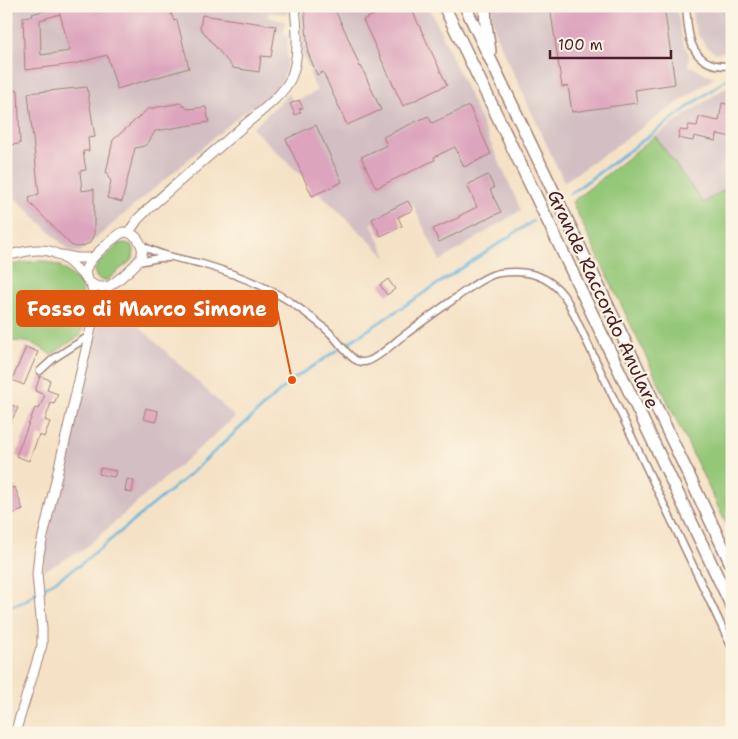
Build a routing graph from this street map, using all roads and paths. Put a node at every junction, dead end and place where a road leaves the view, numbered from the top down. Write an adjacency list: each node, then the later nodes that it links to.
1 (295, 6): 8 (street)
2 (444, 6): 21 (highway, Grande Raccordo Anulare)
3 (465, 6): 6 (highway, Grande Raccordo Anulare)
4 (484, 6): 6 (highway)
5 (686, 6): 7 (street)
6 (492, 62): 20 (highway, Grande Raccordo Anulare)
7 (732, 66)
8 (129, 232): 9 (street); 12 (street)
9 (141, 245): 13 (street); 14 (street)
10 (58, 254): 11 (street); 12 (street); 15 (street)
11 (6, 256)
12 (92, 258): 15 (street)
13 (174, 258): 14 (street); 22 (street)
14 (138, 262): 16 (street)
15 (89, 281): 16 (street); 17 (street)
16 (109, 286): 17 (street)
17 (94, 316): 18 (street)
18 (89, 336): 19 (street); 23 (street)
19 (40, 371)
20 (732, 566)
21 (732, 607)
22 (732, 648)
23 (15, 733)

